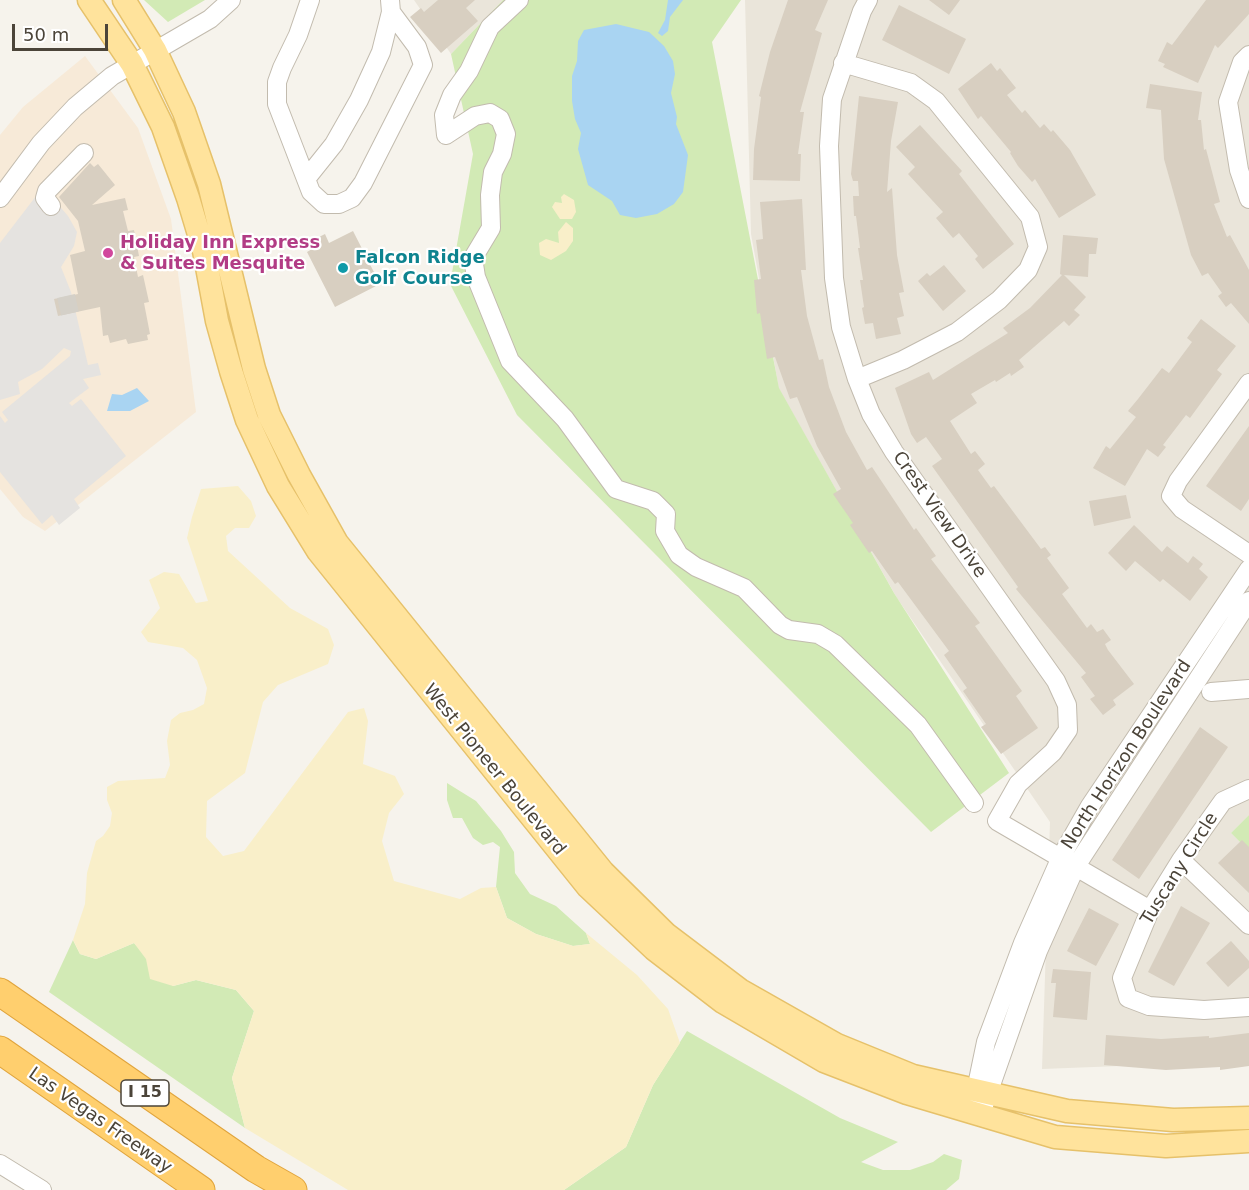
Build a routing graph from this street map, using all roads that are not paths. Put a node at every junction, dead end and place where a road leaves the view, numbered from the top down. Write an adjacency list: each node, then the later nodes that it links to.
1 (89, 0): 11 (main road, West Pioneer Boulevard)
2 (124, 0): 8 (main road, West Pioneer Boulevard)
3 (231, 0): 8 (street)
4 (310, 0): 13 (street)
5 (519, 0): 25 (street)
6 (868, 0): 10 (street, Crest View Drive)
7 (390, 6): 13 (street); 13 (street)
8 (155, 50): 11 (street); 35 (main road, West Pioneer Boulevard)
9 (1249, 55): 15 (street)
10 (843, 63): 17 (street, Crest View Drive); 17 (street)
11 (132, 64): 14 (street); 36 (main road, West Pioneer Boulevard)
12 (84, 153): 16 (street)
13 (306, 180)
14 (0, 198)
15 (1249, 199)
16 (51, 206)
17 (857, 379): 27 (street, Crest View Drive)
18 (1249, 383): 19 (street)
19 (1249, 554)
20 (1249, 568): 27 (street, North Horizon Boulevard)
21 (1249, 601): 27 (street, North Horizon Boulevard)
22 (1249, 689): 23 (street)
23 (1211, 692)
24 (1249, 789): 26 (street, Tuscany Circle)
25 (974, 803)
26 (1181, 860): 28 (street, Tuscany Circle); 29 (street)
27 (1069, 861): 28 (street, Crest View Drive); 35 (street, North Horizon Boulevard)
28 (1150, 910): 31 (street, Tuscany Circle)
29 (1249, 925)
30 (0, 992): 42 (highway, I 15)
31 (1249, 1007)
32 (0, 1050): 34 (highway, Las Vegas Freeway / I 15)
33 (0, 1058): 34 (highway)
34 (33, 1075): 41 (highway, Las Vegas Freeway / I 15)
35 (983, 1092): 36 (street, North Horizon Boulevard); 37 (main road, West Pioneer Boulevard)
36 (980, 1114): 38 (main road, West Pioneer Boulevard)
37 (1249, 1118)
38 (1249, 1141)
39 (0, 1164): 40 (street)
40 (42, 1190)
41 (201, 1190)
42 (293, 1190)

